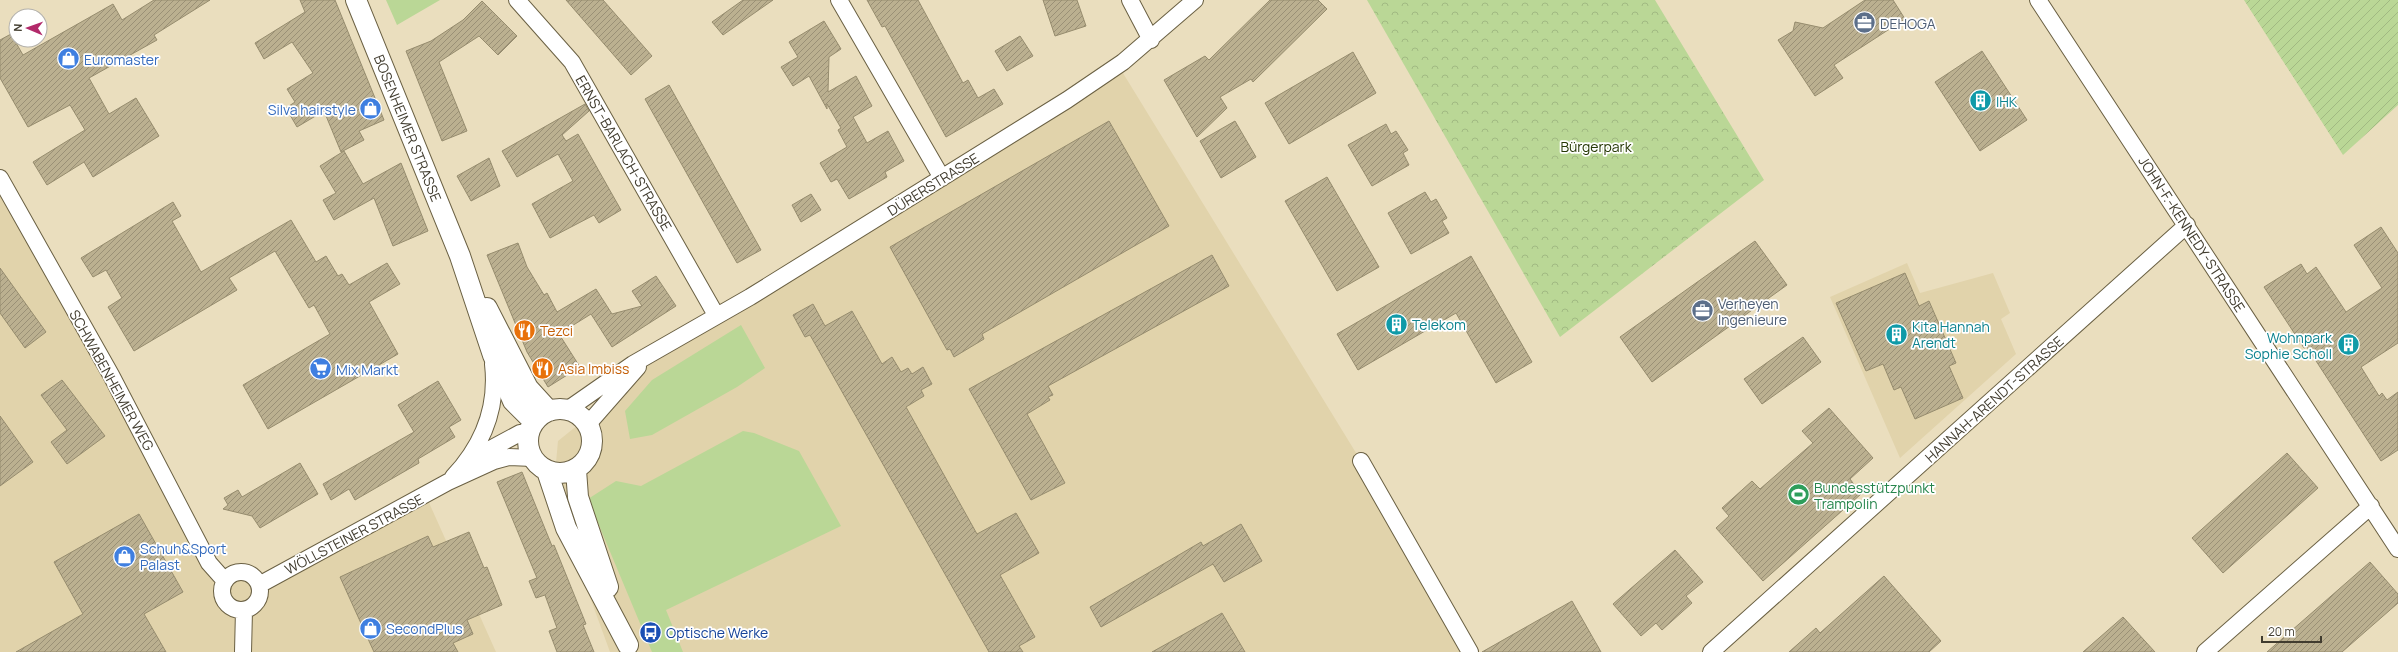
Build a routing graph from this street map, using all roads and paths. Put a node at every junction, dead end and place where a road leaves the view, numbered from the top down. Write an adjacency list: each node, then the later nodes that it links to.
1 (356, 0): 11 (street, BOSENHEIMER STRASSE)
2 (517, 0): 12 (street, ERNST-BARLACH-STRASSE)
3 (839, 0): 9 (street)
4 (1130, 0): 7 (street)
5 (1195, 0): 7 (street, DÜRERSTRASSE)
6 (2038, 0): 10 (street, JOHN-F.-KENNEDY-STRASSE)
7 (1151, 40): 9 (street, DÜRERSTRASSE)
8 (0, 178): 24 (street, SCHWABENHEIMER WEG)
9 (942, 178): 12 (street, DÜRERSTRASSE)
10 (2187, 225): 22 (street, JOHN-F.-KENNEDY-STRASSE); 30 (street, HANNAH-ARENDT-STRASSE)
11 (460, 256): 14 (street, BOSENHEIMER STRASSE); 15 (street, BOSENHEIMER STRASSE)
12 (716, 315): 13 (street, DÜRERSTRASSE)
13 (659, 349): 15 (street, DÜRERSTRASSE); 16 (street, DÜRERSTRASSE)
14 (492, 355): 15 (street, BOSENHEIMER STRASSE); 18 (street, WÖLLSTEINER STRASSE)
15 (545, 418): 16 (street); 18 (street, WÖLLSTEINER STRASSE); 19 (street)
16 (588, 424): 20 (street)
17 (1360, 461): 29 (street)
18 (467, 462): 21 (street, WÖLLSTEINER STRASSE)
19 (540, 465): 20 (street); 21 (street, WÖLLSTEINER STRASSE); 27 (street)
20 (576, 470): 27 (street)
21 (448, 482): 25 (street, WÖLLSTEINER STRASSE)
22 (2371, 506): 23 (street, JOHN-F.-KENNEDY-STRASSE); 31 (street)
23 (2398, 549)
24 (226, 581): 25 (street); 26 (street)
25 (259, 585): 26 (street)
26 (244, 610): 28 (street)
27 (630, 649)
28 (243, 652)
29 (1470, 652)
30 (1711, 652)
31 (2205, 652)

